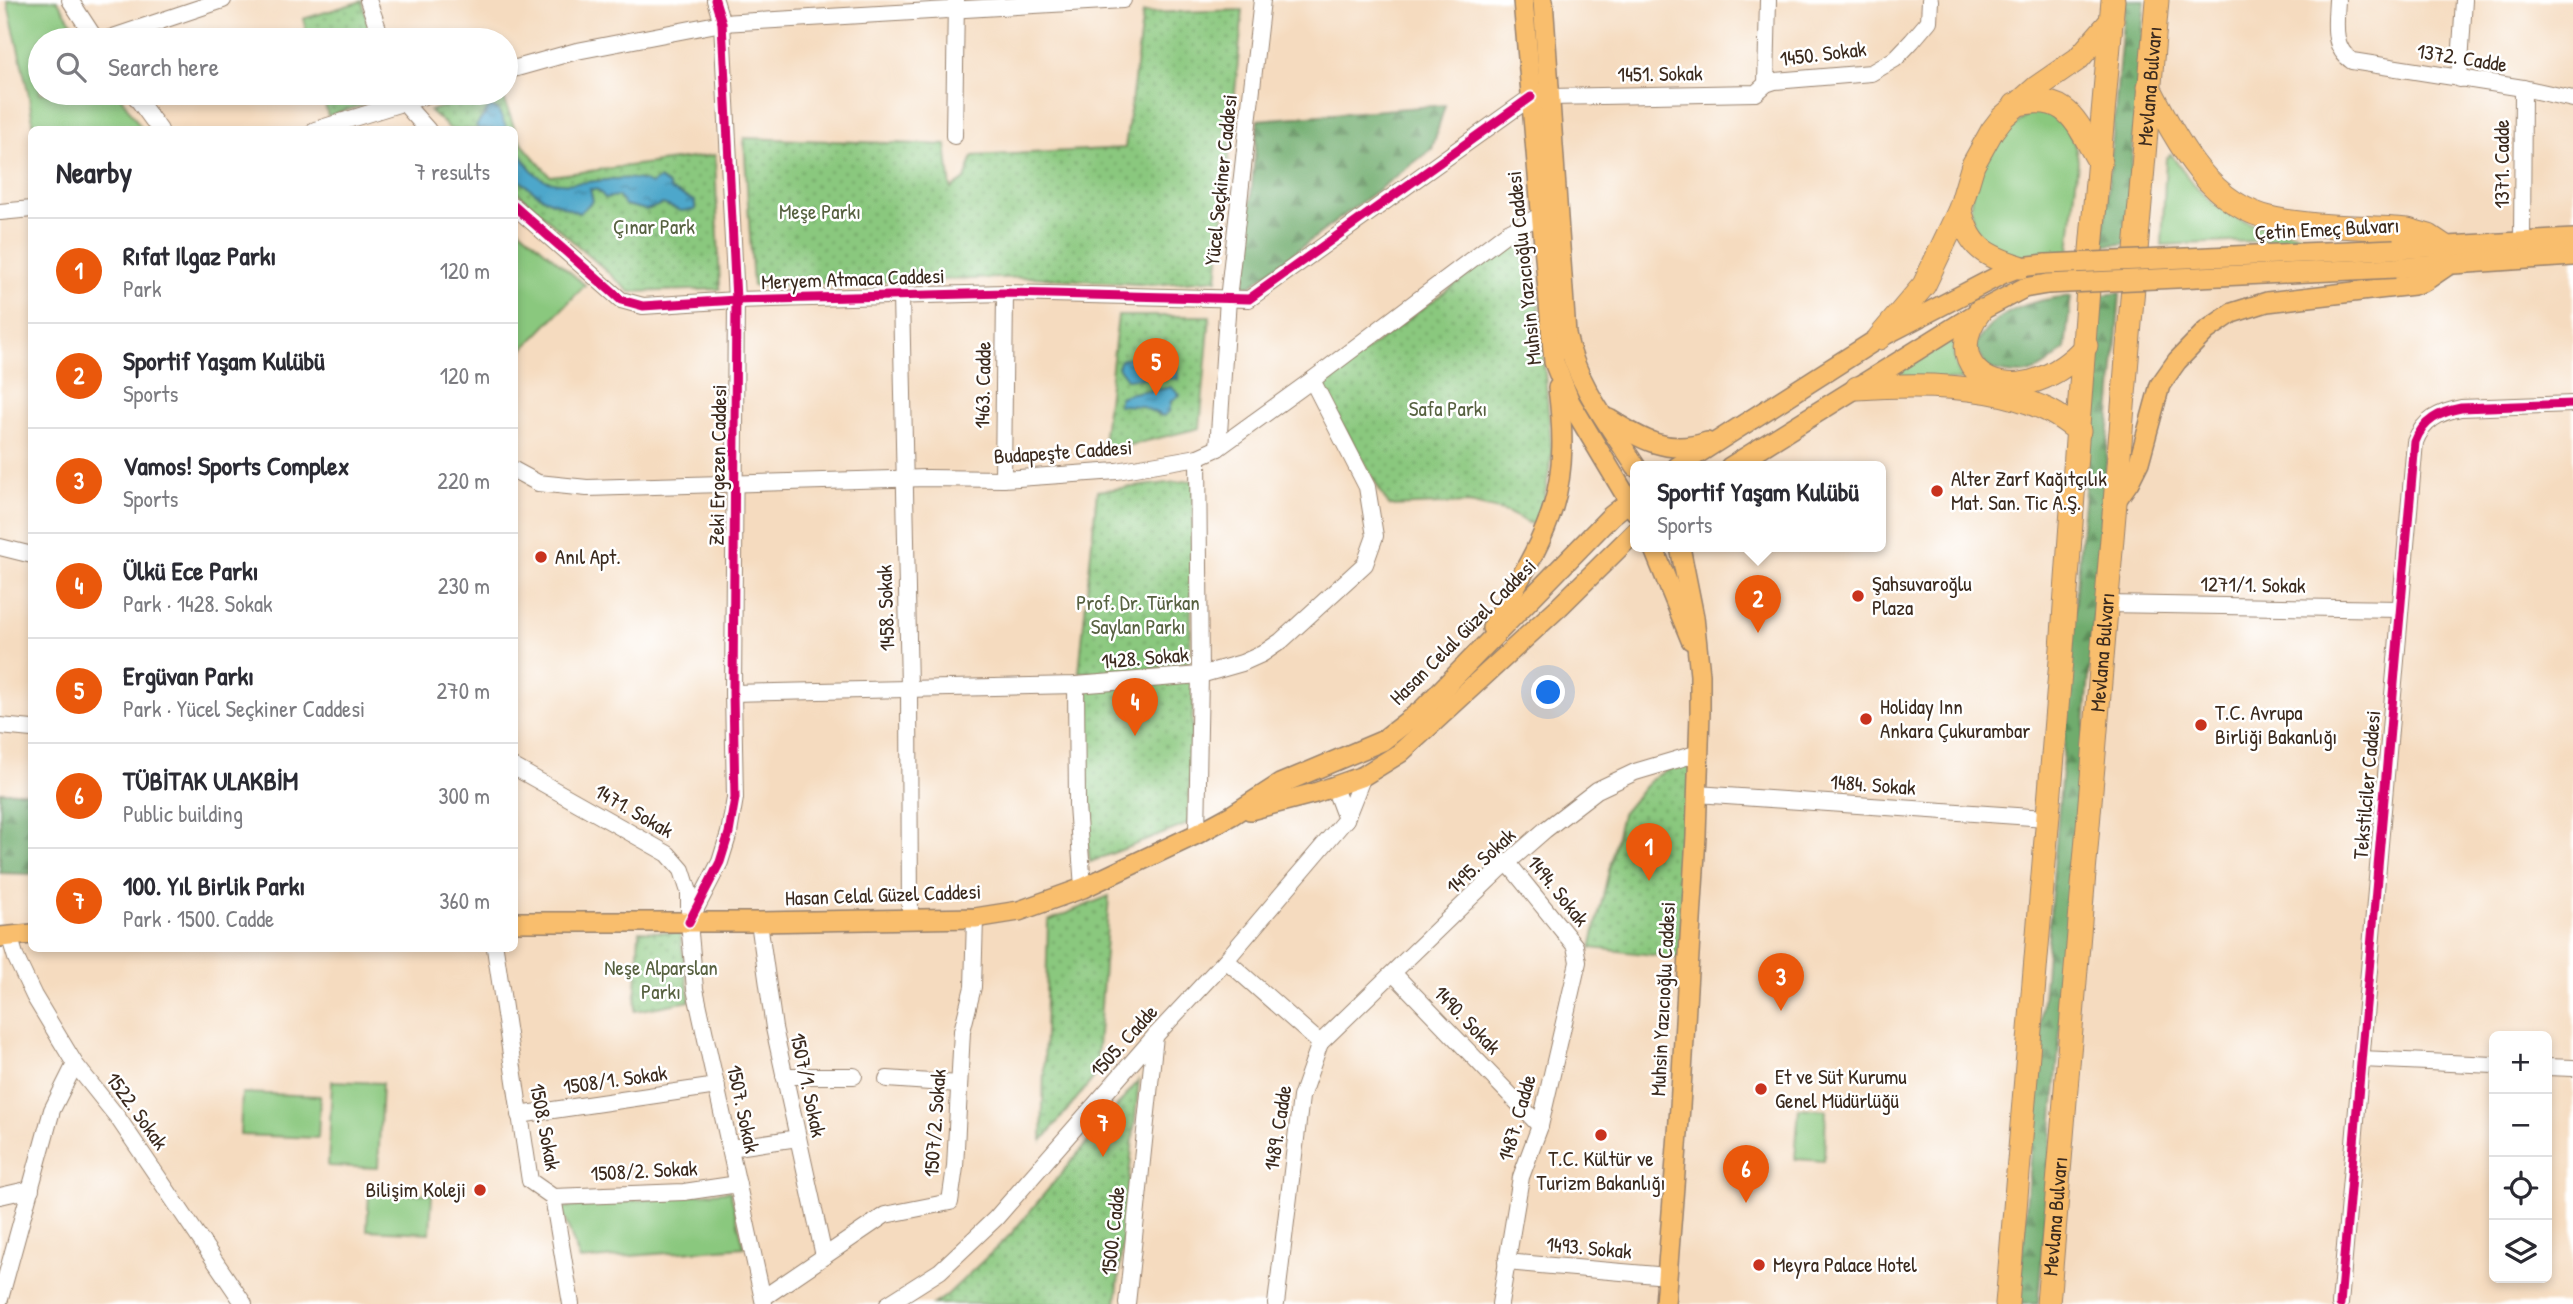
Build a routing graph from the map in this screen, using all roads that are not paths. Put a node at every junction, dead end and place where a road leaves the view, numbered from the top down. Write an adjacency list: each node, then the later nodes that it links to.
1 (70, 0): 18 (street)
2 (223, 0): 15 (street)
3 (368, 0): 20 (street)
4 (715, 0): 17 (street, Zeki Ergezen Caddesi)
5 (1123, 0): 14 (street)
6 (1262, 0): 52 (street, Yücel Seçkiner Caddesi)
7 (1523, 0): 26 (main road, Muhsin Yazıcıoğlu Caddesi)
8 (1543, 0): 26 (main road, Muhsin Yazıcıoğlu Caddesi)
9 (1768, 0): 23 (street)
10 (1930, 0): 23 (street, 1450. Sokak)
11 (2157, 0): 24 (highway, Mevlana Bulvarı)
12 (2337, 0): 22 (street, 1372. Cadde)
13 (2464, 0): 22 (street)
14 (956, 4): 17 (street); 35 (street)
15 (178, 8): 19 (street)
16 (2113, 10): 31 (highway); 36 (highway, Mevlana Bulvarı)
17 (722, 23): 21 (street); 53 (street, Zeki Ergezen Caddesi)
18 (88, 28)
19 (132, 28)
20 (378, 28)
21 (518, 68)
22 (2459, 79): 25 (street, 1372. Cadde)
23 (1766, 83): 26 (street, 1451. Sokak)
24 (2149, 87): 45 (highway); 74 (highway, Mevlana Bulvarı)
25 (2523, 88): 27 (street, 1372. Cadde); 44 (street, 1371. Cadde)
26 (1541, 97): 41 (main road, Muhsin Yazıcıoğlu Caddesi); 52 (street, Meryem Atmaca Caddesi); 61 (main road, Muhsin Yazıcıoğlu Caddesi)
27 (2573, 99)
28 (142, 105): 32 (street)
29 (381, 105): 33 (street)
30 (409, 105): 34 (street)
31 (2015, 105): 36 (highway); 38 (highway)
32 (157, 126)
33 (326, 126)
34 (426, 126)
35 (954, 136)
36 (2100, 163): 56 (highway, Mevlana Bulvarı)
37 (28, 209): 40 (street)
38 (1959, 209): 47 (highway); 55 (highway)
39 (518, 210): 53 (street, Meryem Atmaca Caddesi)
40 (0, 212)
41 (1540, 216): 57 (main road, Muhsin Yazıcıoğlu Caddesi); 58 (street, Budapeşte Caddesi)
42 (2573, 228): 44 (main road, Çetin Emeç Bulvarı)
43 (2573, 239): 44 (main road, Çetin Emeç Bulvarı)
44 (2533, 247): 45 (main road, Çetin Emeç Bulvarı); 46 (main road, Çetin Emeç Bulvarı); 48 (main road, Çetin Emeç Bulvarı)
45 (2447, 255): 49 (main road, Çetin Emeç Bulvarı, bridge); 74 (main road)
46 (2573, 257)
47 (2020, 267): 49 (main road); 55 (main road)
48 (2573, 268)
49 (2047, 274): 54 (main road)
50 (1005, 293): 51 (street, Meryem Atmaca Caddesi); 52 (street, Meryem Atmaca Caddesi); 71 (street, 1463. Cadde)
51 (901, 295): 53 (street, Meryem Atmaca Caddesi); 70 (street, 1458. Sokak)
52 (1228, 299): 64 (street, Yücel Seçkiner Caddesi)
53 (736, 300): 72 (street, Zeki Ergezen Caddesi)
54 (1980, 311): 56 (highway); 59 (main road)
55 (1879, 338): 63 (main road)
56 (2086, 346): 62 (highway, Mevlana Bulvarı)
57 (1555, 362): 73 (main road, Muhsin Yazıcıoğlu Caddesi); 83 (main road)
58 (1312, 380): 64 (street, Budapeşte Caddesi); 85 (street, 1428. Sokak)
59 (1857, 388): 62 (highway); 68 (main road)
60 (2573, 404): 82 (street, Tekstilciler Caddesi)
61 (1601, 414): 63 (main road); 66 (main road, Muhsin Yazıcıoğlu Caddesi)
62 (2079, 431): 99 (highway, Mevlana Bulvarı)
63 (1728, 435): 67 (main road)
64 (1218, 448): 65 (street, Budapeşte Caddesi)
65 (1198, 457): 71 (street, Budapeşte Caddesi); 85 (street)
66 (1632, 461)
67 (1687, 461)
68 (1740, 461)
69 (518, 472): 72 (street, Budapeşte Caddesi)
70 (904, 479): 71 (street, Budapeşte Caddesi); 72 (street, Budapeşte Caddesi); 87 (street, 1458. Sokak)
71 (1003, 479)
72 (734, 485): 88 (street, Zeki Ergezen Caddesi)
73 (1630, 498)
74 (2115, 502): 81 (highway, Mevlana Bulvarı)
75 (1630, 505): 83 (main road, Hasan Celal Güzel Caddesi)
76 (1630, 537): 95 (main road, Hasan Celal Güzel Caddesi)
77 (0, 547): 80 (street)
78 (1655, 552): 84 (main road, Muhsin Yazıcıoğlu Caddesi)
79 (1681, 552): 84 (main road, Muhsin Yazıcıoğlu Caddesi)
80 (28, 554)
81 (2106, 604): 82 (street, 1271/1. Sokak); 148 (highway, Mevlana Bulvarı)
82 (2399, 609): 117 (street, Tekstilciler Caddesi)
83 (1480, 650): 92 (main road, Hasan Celal Güzel Caddesi)
84 (1698, 655): 91 (main road, Muhsin Yazıcıoğlu Caddesi)
85 (1200, 675): 86 (street, 1428. Sokak); 101 (street)
86 (1076, 685): 87 (street, 1428. Sokak); 103 (street)
87 (909, 688): 88 (street, 1428. Sokak); 105 (street, 1458. Sokak)
88 (733, 693): 107 (street, Zeki Ergezen Caddesi)
89 (0, 726): 90 (street)
90 (28, 729)
91 (1699, 753): 97 (main road, Muhsin Yazıcıoğlu Caddesi); 102 (street, 1495. Sokak)
92 (1349, 754): 93 (main road, Hasan Celal Güzel Caddesi); 95 (main road)
93 (1325, 764): 96 (main road); 98 (main road, Hasan Celal Güzel Caddesi)
94 (518, 769): 107 (street, 1471. Sokak)
95 (1363, 776): 96 (main road, Hasan Celal Güzel Caddesi); 100 (street, 1505. Cadde)
96 (1334, 787): 98 (main road, Hasan Celal Güzel Caddesi); 100 (street)
97 (1697, 794): 99 (street, 1484. Sokak); 137 (main road, Muhsin Yazıcıoğlu Caddesi)
98 (1232, 816): 101 (main road, Hasan Celal Güzel Caddesi)
99 (2046, 818): 147 (highway, Mevlana Bulvarı)
100 (1346, 819): 113 (street, 1505. Cadde)
101 (1197, 834): 103 (main road, Hasan Celal Güzel Caddesi)
102 (1508, 863): 111 (street, 1494. Sokak); 114 (street, 1495. Sokak)
103 (1083, 888): 104 (main road, Hasan Celal Güzel Caddesi)
104 (975, 918): 105 (main road, Hasan Celal Güzel Caddesi); 125 (street, 1507/2. Sokak)
105 (910, 920): 108 (main road, Hasan Celal Güzel Caddesi)
106 (518, 922): 107 (main road, Hasan Celal Güzel Caddesi)
107 (689, 922): 108 (main road, Hasan Celal Güzel Caddesi); 126 (street, 1507. Sokak)
108 (759, 922): 122 (street, 1507/1. Sokak)
109 (28, 934): 110 (main road)
110 (5, 936): 118 (street, 1522. Sokak)
111 (1575, 946): 128 (street, 1487. Cadde)
112 (496, 952): 127 (street, 1508. Sokak)
113 (1226, 960): 115 (street, 1505. Cadde); 116 (street)
114 (1394, 974): 116 (street, 1495. Sokak); 128 (street, 1490. Sokak)
115 (1155, 1036): 142 (street, 1505. Cadde); 143 (street, 1500. Cadde)
116 (1320, 1043): 144 (street, 1489. Cadde)
117 (2361, 1059): 119 (street); 149 (street, Tekstilciler Caddesi)
118 (75, 1064): 132 (street); 140 (street, 1522. Sokak)
119 (2489, 1065)
120 (2552, 1067): 121 (street)
121 (2573, 1069)
122 (784, 1076): 123 (street); 129 (street, 1507/1. Sokak)
123 (854, 1076)
124 (887, 1079): 125 (street)
125 (959, 1084): 135 (street, 1507/2. Sokak)
126 (717, 1086): 127 (street, 1508/1. Sokak); 130 (street, 1507. Sokak)
127 (519, 1115): 134 (street, 1508. Sokak)
128 (1540, 1126): 136 (street, 1487. Cadde)
129 (798, 1138): 130 (street); 135 (street, 1507/1. Sokak)
130 (730, 1148): 131 (street, 1507. Sokak)
131 (738, 1184): 134 (street, 1508/2. Sokak); 139 (street, 1507. Sokak)
132 (31, 1189): 133 (street); 138 (street)
133 (0, 1196)
134 (553, 1197): 141 (street, 1508. Sokak)
135 (824, 1256): 139 (street, 1507/2. Sokak)
136 (1506, 1262): 137 (street, 1493. Sokak); 145 (street, 1487. Cadde)
137 (1668, 1276): 146 (main road, Muhsin Yazıcıoğlu Caddesi)
138 (0, 1299)
139 (764, 1301)
140 (244, 1304)
141 (571, 1304)
142 (888, 1304)
143 (1126, 1304)
144 (1276, 1304)
145 (1500, 1304)
146 (1665, 1304)
147 (2007, 1304)
148 (2048, 1304)
149 (2340, 1304)

